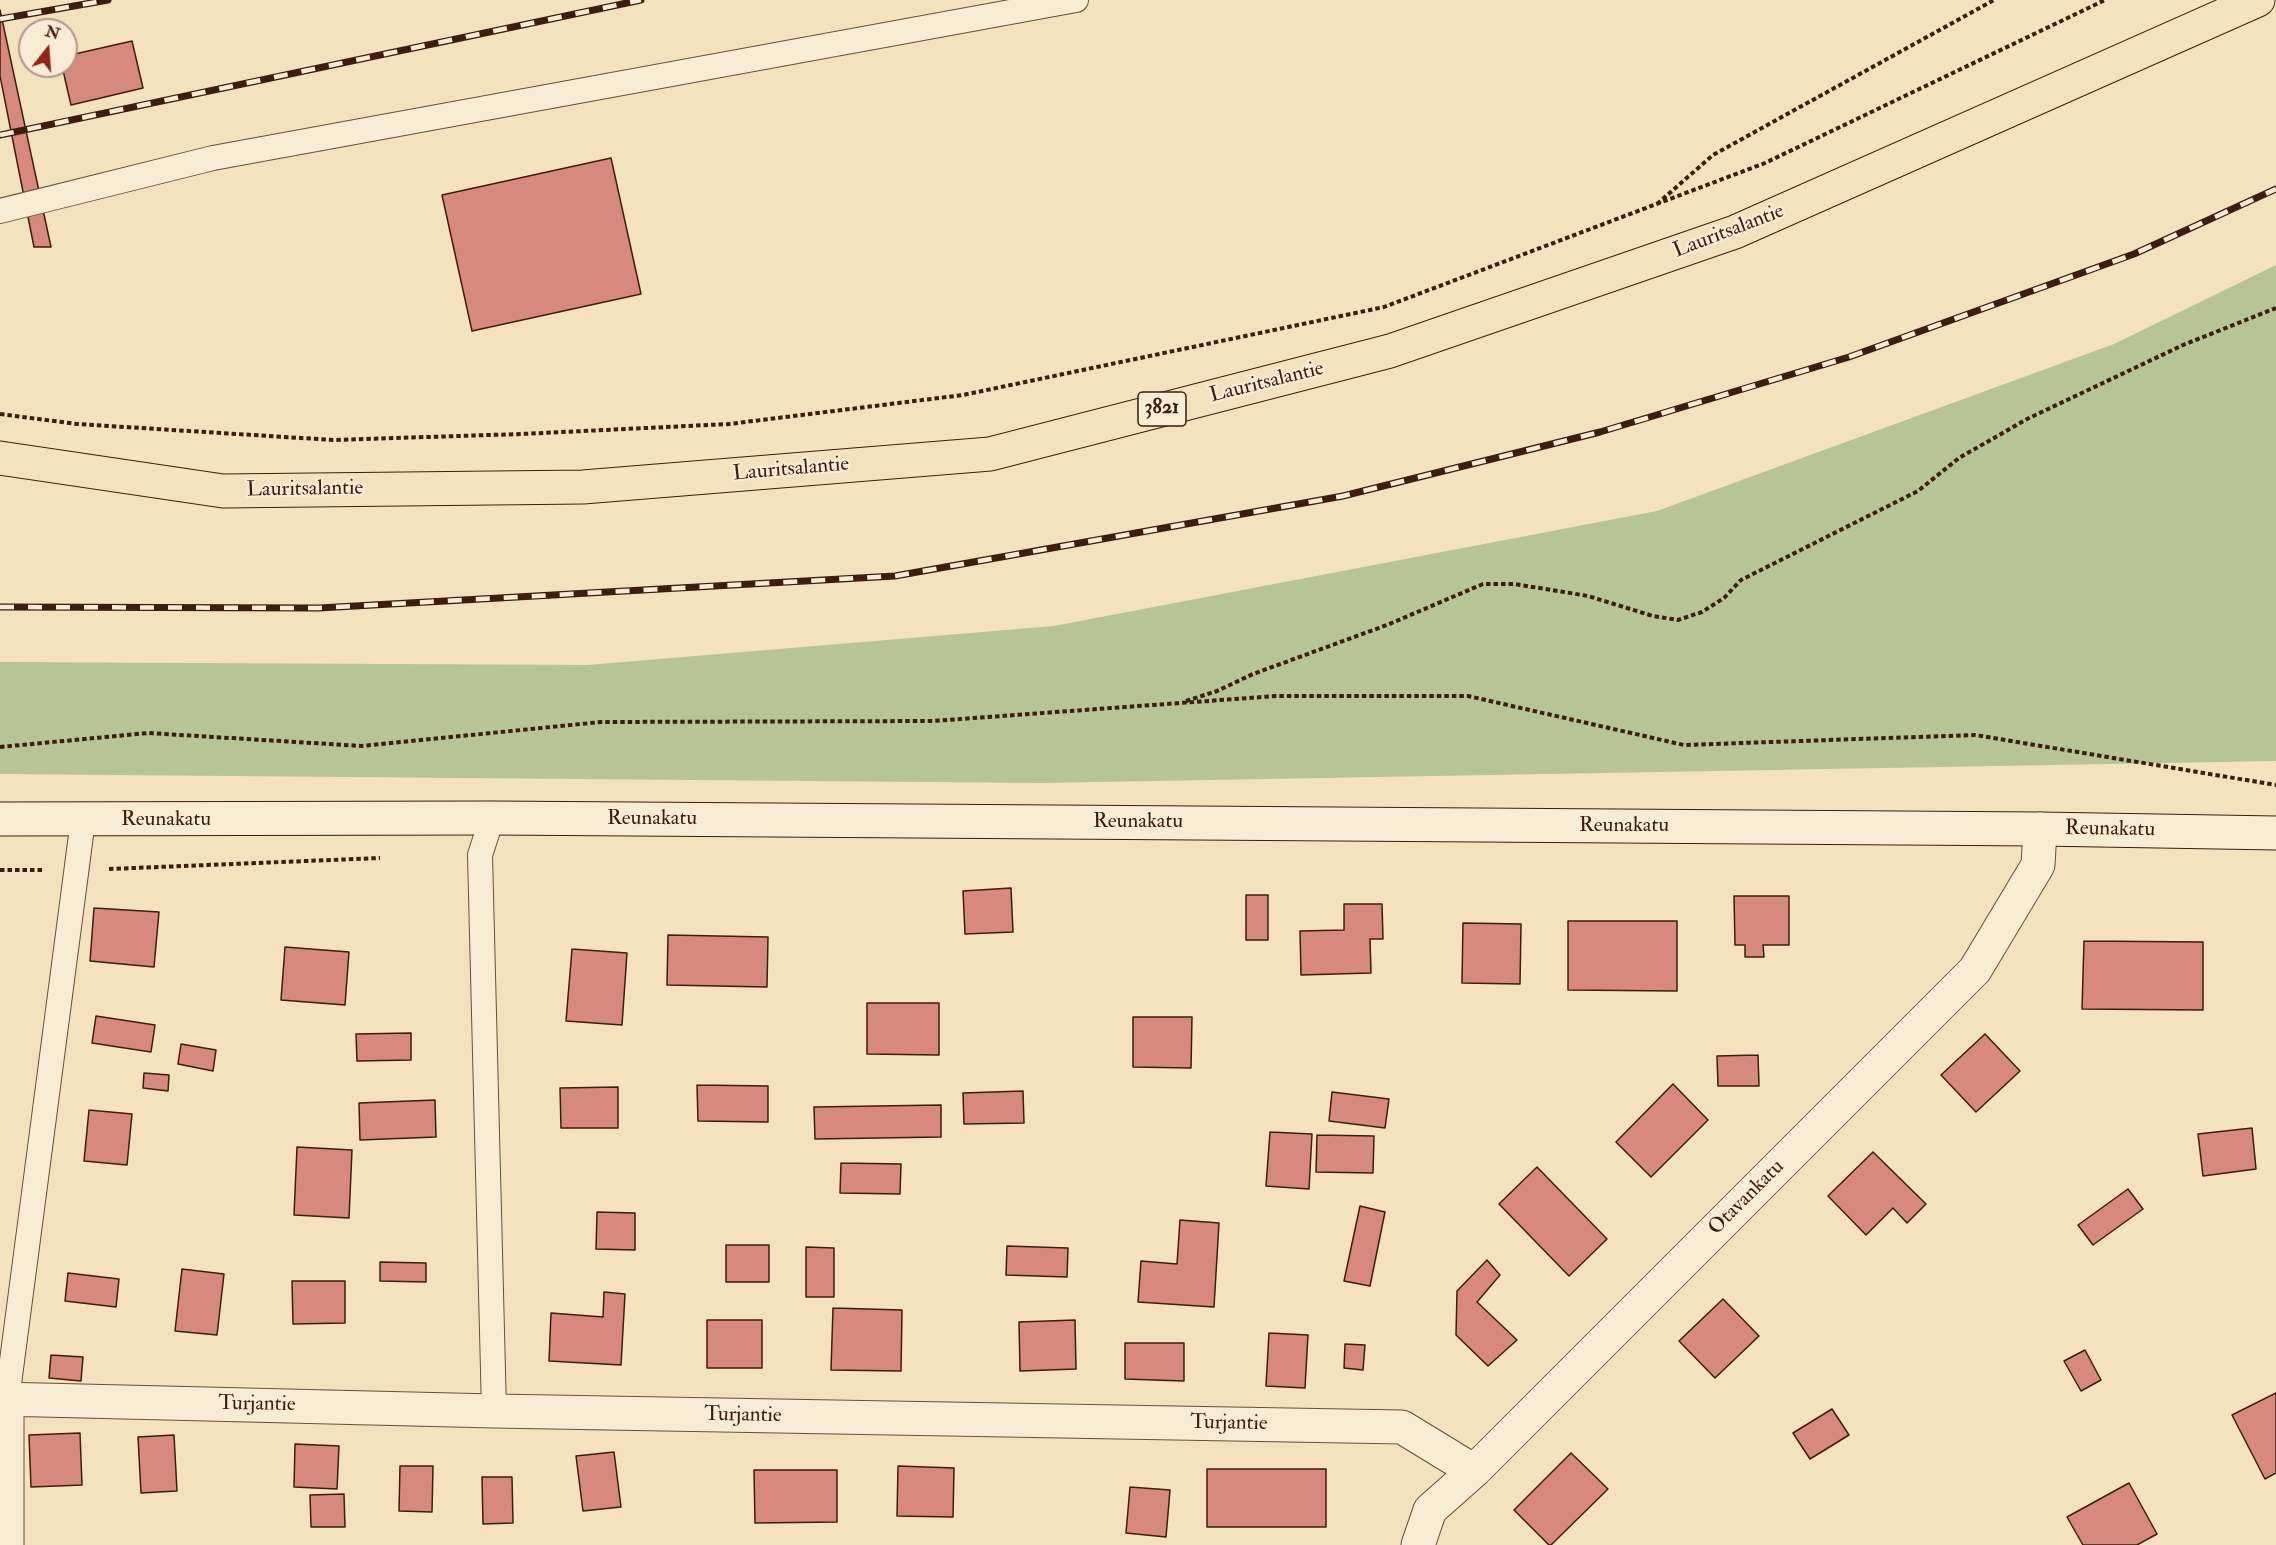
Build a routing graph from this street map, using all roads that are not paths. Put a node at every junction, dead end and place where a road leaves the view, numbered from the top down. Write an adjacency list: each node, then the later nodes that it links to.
1 (1076, 0): 3 (lane)
2 (2258, 0): 4 (main road, Lauritsalantie / 3821)
3 (0, 211)
4 (0, 458)
5 (492, 818): 7 (street, Reunakatu); 8 (street, Reunakatu); 11 (lane)
6 (0, 819): 7 (street, Reunakatu)
7 (83, 820): 10 (lane)
8 (2040, 829): 9 (street, Reunakatu); 12 (street, Otavankatu)
9 (2276, 833)
10 (3, 1399): 11 (street, Turjantie); 13 (street)
11 (494, 1411): 12 (street, Turjantie)
12 (1474, 1471): 14 (street, Otavankatu)
13 (7, 1545)
14 (1418, 1545)

